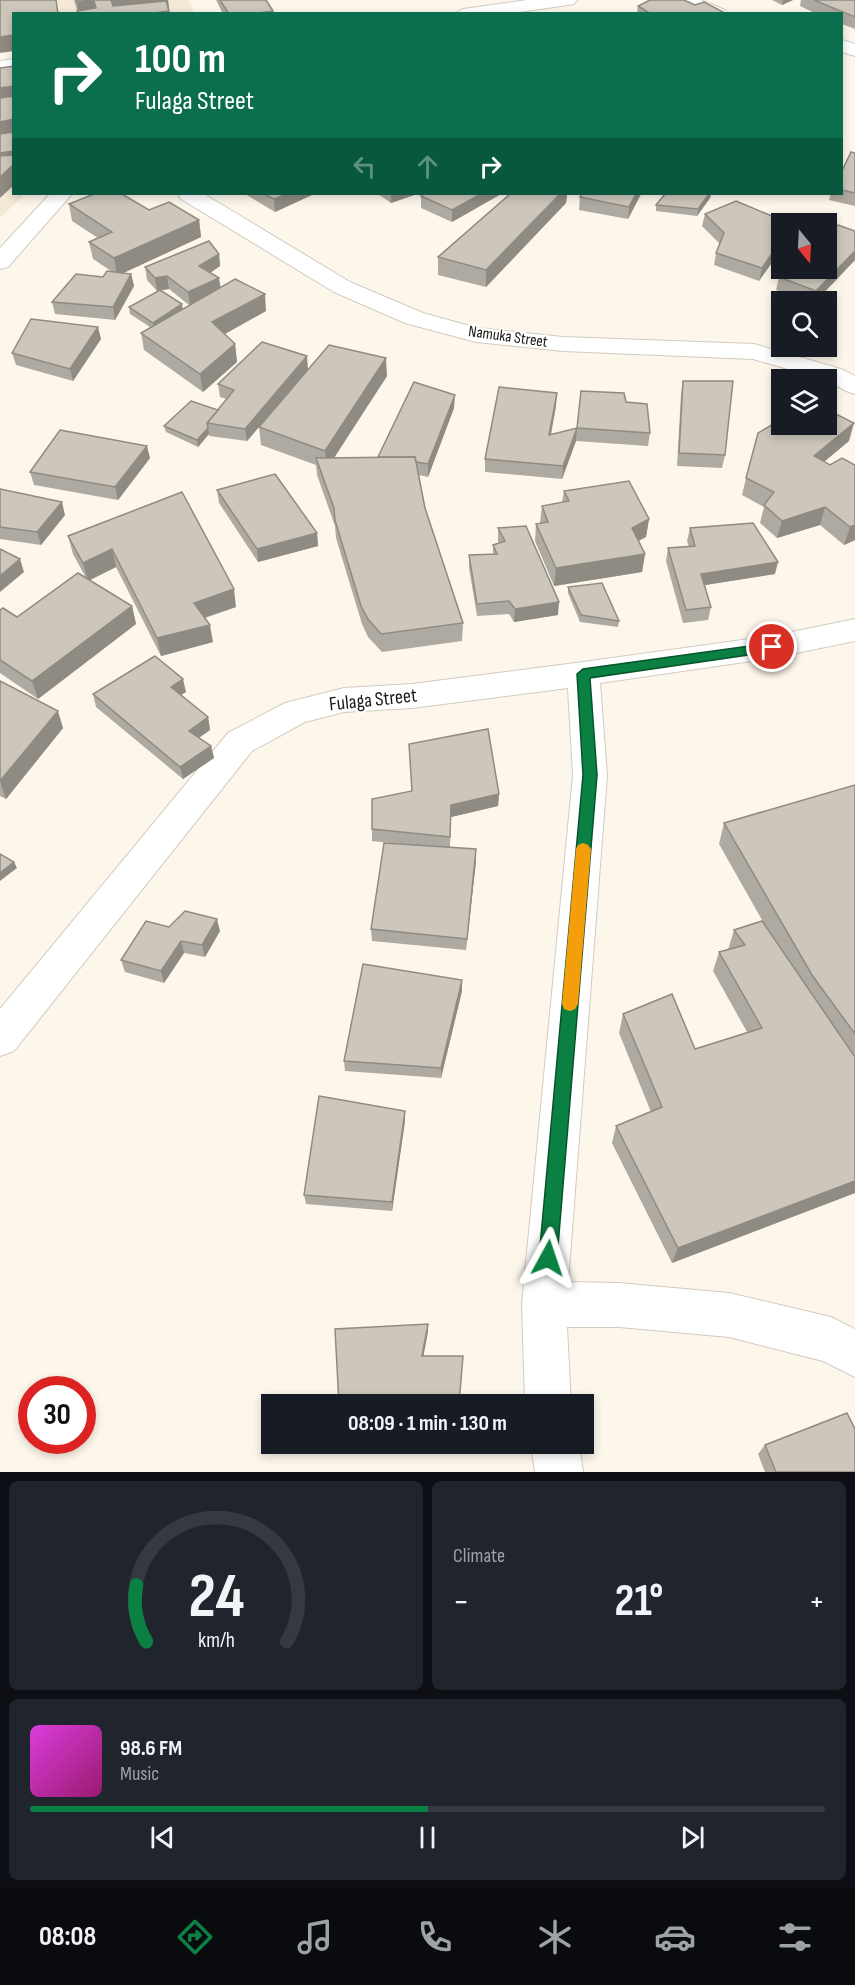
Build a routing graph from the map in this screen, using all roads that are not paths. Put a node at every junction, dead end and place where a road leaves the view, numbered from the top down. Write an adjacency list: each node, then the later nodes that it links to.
1 (568, 0): 3 (street)
2 (685, 0): 4 (street)
3 (479, 12)
4 (714, 12)
5 (60, 195): 7 (street)
6 (191, 195): 8 (street, Namuka Street)
7 (0, 262)
8 (855, 386)
9 (855, 630): 10 (street, Fulaga Street)
10 (583, 674): 11 (street, Fulaga Street); 12 (street)
11 (0, 1038)
12 (544, 1304): 13 (street); 14 (street)
13 (855, 1354)
14 (547, 1394)
15 (557, 1454): 16 (street)
16 (559, 1472)

